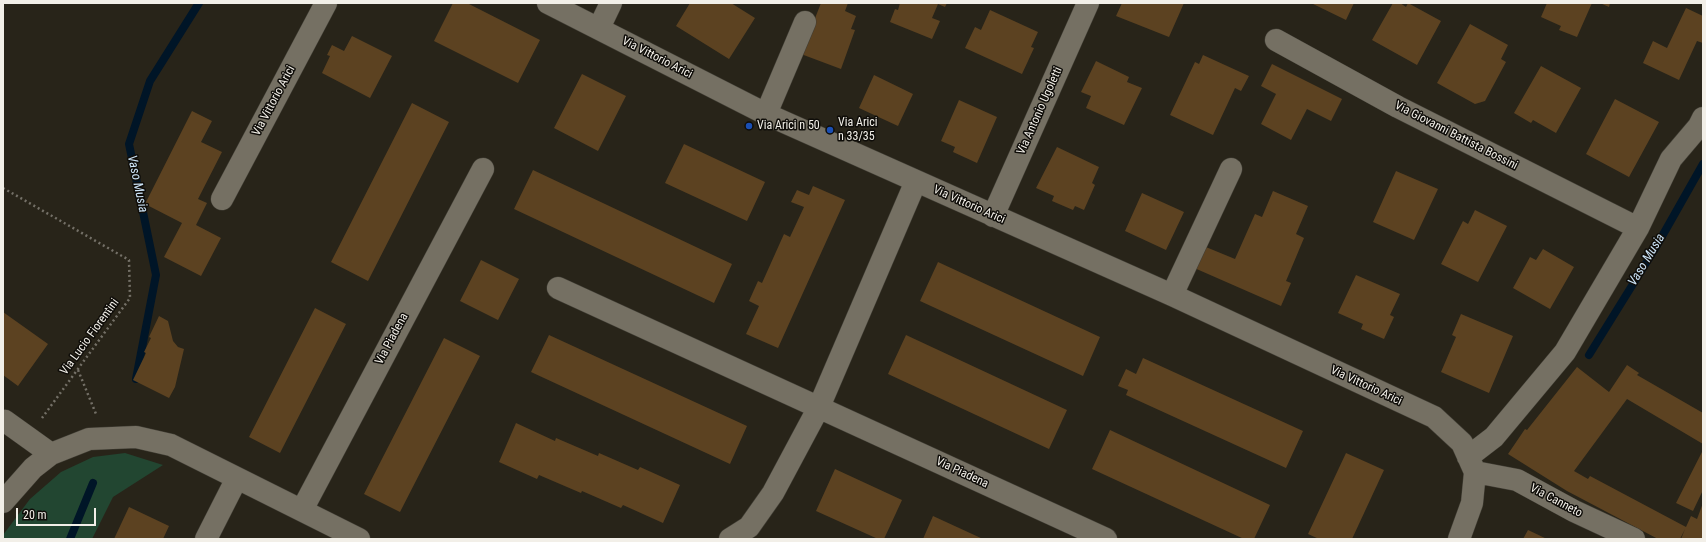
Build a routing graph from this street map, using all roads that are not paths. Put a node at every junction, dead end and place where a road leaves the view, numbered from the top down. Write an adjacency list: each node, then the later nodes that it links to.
1 (326, 3): 13 (street, Via Vittorio Arici)
2 (548, 3): 6 (street, Via Vittorio Arici)
3 (611, 3): 6 (street)
4 (1084, 4): 14 (street, Via Antonio Ugoletti)
5 (805, 22): 8 (street)
6 (599, 28): 8 (street, Via Vittorio Arici)
7 (1276, 40): 15 (street, Via Giovanni Battista Bossini)
8 (766, 114): 12 (street, Via Vittorio Arici)
9 (1703, 118): 15 (street)
10 (1231, 168): 17 (street)
11 (483, 169): 24 (street, Via Piadena)
12 (916, 181): 14 (street, Via Vittorio Arici); 18 (street)
13 (222, 199)
14 (993, 216): 17 (street, Via Vittorio Arici)
15 (1638, 228): 21 (street)
16 (558, 288): 18 (street, Via Piadena)
17 (1172, 295): 21 (street, Via Vittorio Arici)
18 (819, 407): 27 (street); 28 (street, Via Piadena)
19 (3, 422): 20 (street)
20 (51, 454): 22 (street); 23 (street)
21 (1472, 464): 29 (street); 30 (street, Via Canneto)
22 (237, 478): 24 (street); 25 (street)
23 (3, 502)
24 (302, 510): 26 (street)
25 (206, 539)
26 (359, 539)
27 (730, 539)
28 (1106, 539)
29 (1459, 539)
30 (1634, 539)

